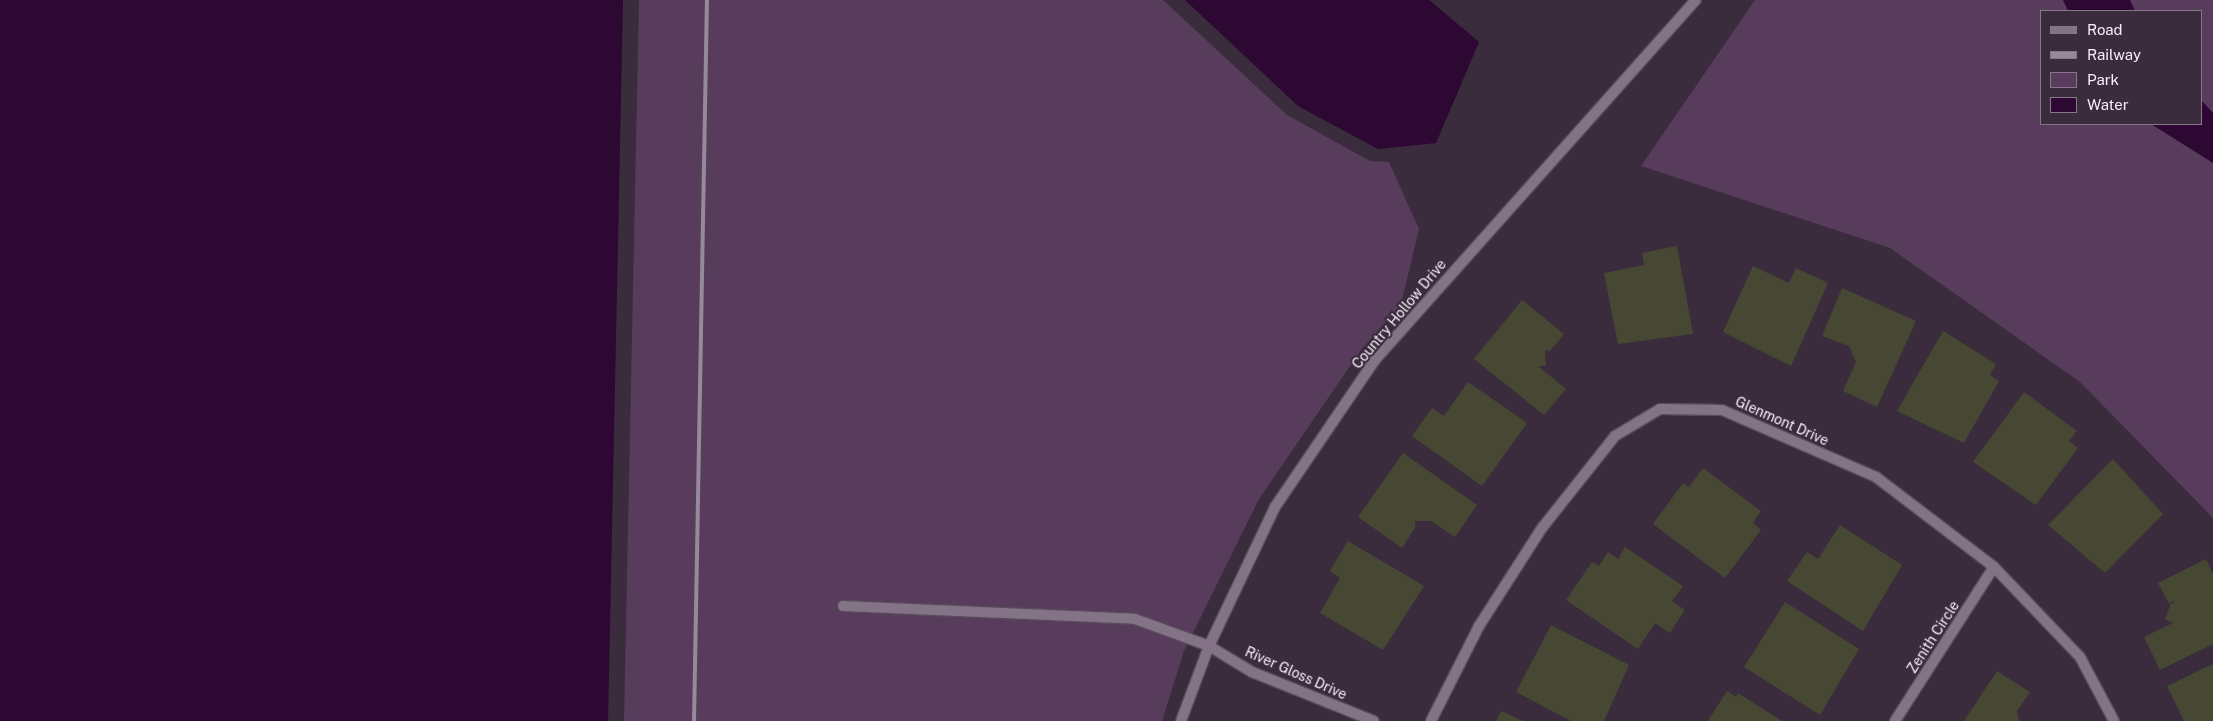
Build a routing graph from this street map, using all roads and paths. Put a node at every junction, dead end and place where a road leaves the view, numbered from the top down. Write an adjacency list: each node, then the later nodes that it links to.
1 (1696, 0): 4 (street, Country Hollow Drive)
2 (1994, 567): 7 (street, Glenmont Drive); 8 (street, Zenith Circle); 9 (street, Glenmont Drive)
3 (843, 606): 4 (street, River Gloss Drive)
4 (1209, 646): 5 (street, Country Hollow Drive); 6 (street, River Gloss Drive)
5 (1181, 721)
6 (1374, 721)
7 (1430, 721)
8 (1895, 721)
9 (2114, 721)

